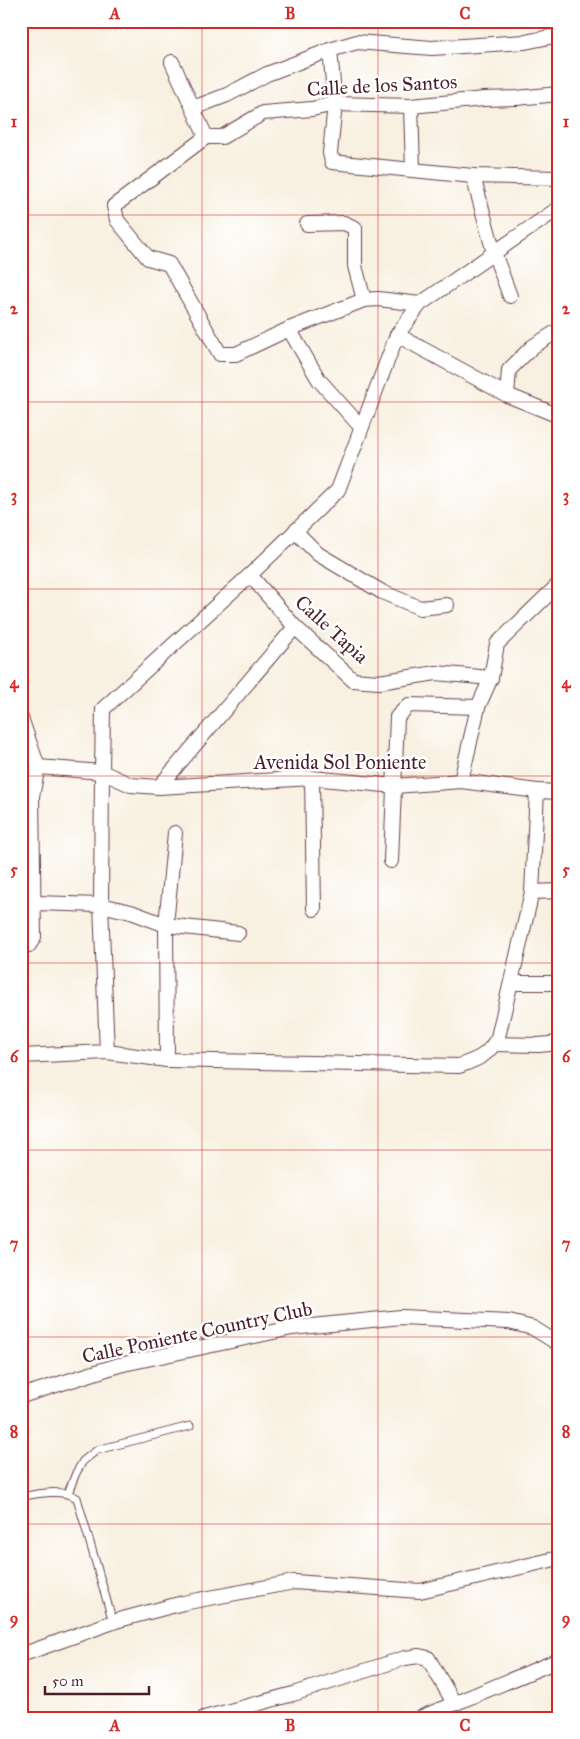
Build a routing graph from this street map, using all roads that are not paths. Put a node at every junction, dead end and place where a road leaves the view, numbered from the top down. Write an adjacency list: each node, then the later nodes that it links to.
1 (559, 35): 2 (street)
2 (330, 50): 5 (street); 7 (street)
3 (172, 62): 7 (street)
4 (559, 94): 6 (street, Calle de los Santos)
5 (335, 104): 6 (street, Calle de los Santos); 8 (street, Calle de los Santos); 9 (street)
6 (411, 106): 9 (street)
7 (193, 108): 8 (street)
8 (206, 138): 18 (street)
9 (413, 170): 10 (street)
10 (473, 176): 11 (street); 14 (street)
11 (559, 178)
12 (559, 208): 14 (street)
13 (307, 224): 16 (street)
14 (494, 253): 15 (street); 17 (street)
15 (510, 296)
16 (364, 300): 17 (street); 18 (street)
17 (420, 304): 20 (street)
18 (289, 329): 23 (street)
19 (559, 330): 21 (street)
20 (397, 335): 21 (street); 23 (street)
21 (507, 395): 22 (street)
22 (559, 416)
23 (361, 427): 24 (street)
24 (295, 531): 25 (street); 27 (street)
25 (250, 575): 28 (street, Calle Tapia); 33 (street)
26 (559, 584): 29 (street)
27 (447, 605)
28 (296, 627): 29 (street, Calle Tapia); 37 (street)
29 (491, 678): 30 (street)
30 (478, 707): 35 (street); 36 (street)
31 (21, 718): 32 (street)
32 (38, 767): 33 (street, Avenida Sol Poniente); 44 (street)
33 (102, 772): 37 (street, Avenida Sol Poniente); 45 (street)
34 (312, 778): 36 (street, Avenida Sol Poniente); 37 (street, Avenida Sol Poniente); 46 (street)
35 (461, 781): 36 (street, Avenida Sol Poniente); 38 (street, Avenida Sol Poniente)
36 (395, 786): 41 (street)
37 (159, 787)
38 (537, 791): 39 (street, Avenida Sol Poniente); 43 (street)
39 (559, 792)
40 (175, 832): 47 (street)
41 (391, 861)
42 (559, 891): 43 (street)
43 (532, 892): 50 (street)
44 (34, 903): 45 (street); 49 (street)
45 (100, 905): 47 (street); 54 (street)
46 (314, 909)
47 (166, 926): 48 (street); 56 (street)
48 (238, 933)
49 (21, 945)
50 (510, 983): 51 (street); 53 (street)
51 (559, 983)
52 (559, 1043): 53 (street)
53 (494, 1044): 56 (street)
54 (107, 1052): 55 (street); 56 (street)
55 (21, 1056)
56 (167, 1060)
57 (559, 1344): 58 (street, Calle Poniente Country Club)
58 (21, 1396)
59 (190, 1426): 60 (lane)
60 (68, 1493): 61 (lane); 63 (lane)
61 (21, 1497)
62 (559, 1558): 63 (street)
63 (113, 1622): 64 (street)
64 (21, 1655)
65 (559, 1660): 66 (street)
66 (454, 1703): 67 (street); 68 (street)
67 (204, 1718)
68 (420, 1718)

